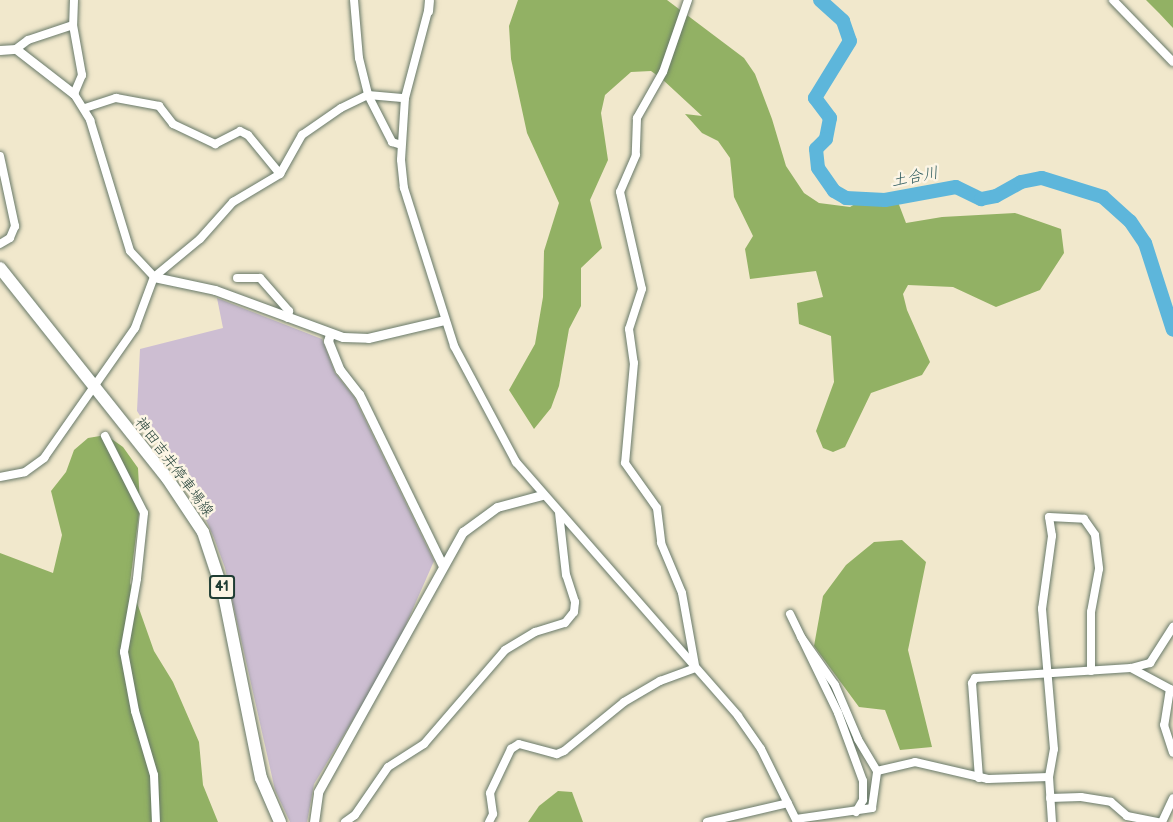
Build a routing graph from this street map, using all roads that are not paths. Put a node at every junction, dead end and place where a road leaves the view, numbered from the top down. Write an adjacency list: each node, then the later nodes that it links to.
1 (74, 0): 7 (street)
2 (354, 0): 12 (street)
3 (429, 0): 6 (street)
4 (688, 0): 34 (street)
5 (1113, 0): 10 (street)
6 (428, 11): 13 (street)
7 (72, 25): 8 (street); 11 (street)
8 (16, 49): 9 (street); 11 (street)
9 (0, 50)
10 (1173, 62)
11 (74, 94): 14 (street)
12 (368, 96): 13 (street); 15 (street); 17 (street)
13 (405, 98): 15 (street)
14 (86, 108): 17 (street); 20 (street)
15 (402, 145): 23 (street)
16 (0, 156): 18 (street)
17 (280, 174): 20 (street)
18 (0, 244)
19 (0, 268): 25 (main road, 神田吉井停車場線 / 41)
20 (154, 277): 22 (street); 25 (street)
21 (237, 278): 22 (street)
22 (288, 318): 24 (street)
23 (444, 320): 24 (street); 28 (street)
24 (330, 334): 30 (street)
25 (92, 385): 27 (street); 48 (main road, 神田吉井停車場線 / 41)
26 (105, 436): 47 (street)
27 (0, 477)
28 (542, 495): 29 (street); 30 (street)
29 (559, 513): 34 (street); 50 (street)
30 (442, 564): 49 (street)
31 (790, 614): 33 (street)
32 (1173, 627): 35 (street)
33 (801, 637): 39 (street); 45 (street)
34 (695, 668): 44 (street); 51 (street)
35 (1131, 668): 36 (street); 38 (street)
36 (1091, 671): 37 (street); 37 (street)
37 (1049, 674): 40 (street); 41 (street)
38 (1173, 753)
39 (877, 771): 41 (street); 45 (street)
40 (1049, 777): 41 (street); 42 (street)
41 (979, 778)
42 (1050, 798): 53 (street); 54 (street)
43 (1173, 798): 54 (street)
44 (788, 803): 46 (street); 52 (street)
45 (856, 812): 46 (street)
46 (796, 821)
47 (156, 822)
48 (280, 822)
49 (314, 822)
50 (345, 822)
51 (489, 822)
52 (707, 822)
53 (1052, 822)
54 (1160, 822)

